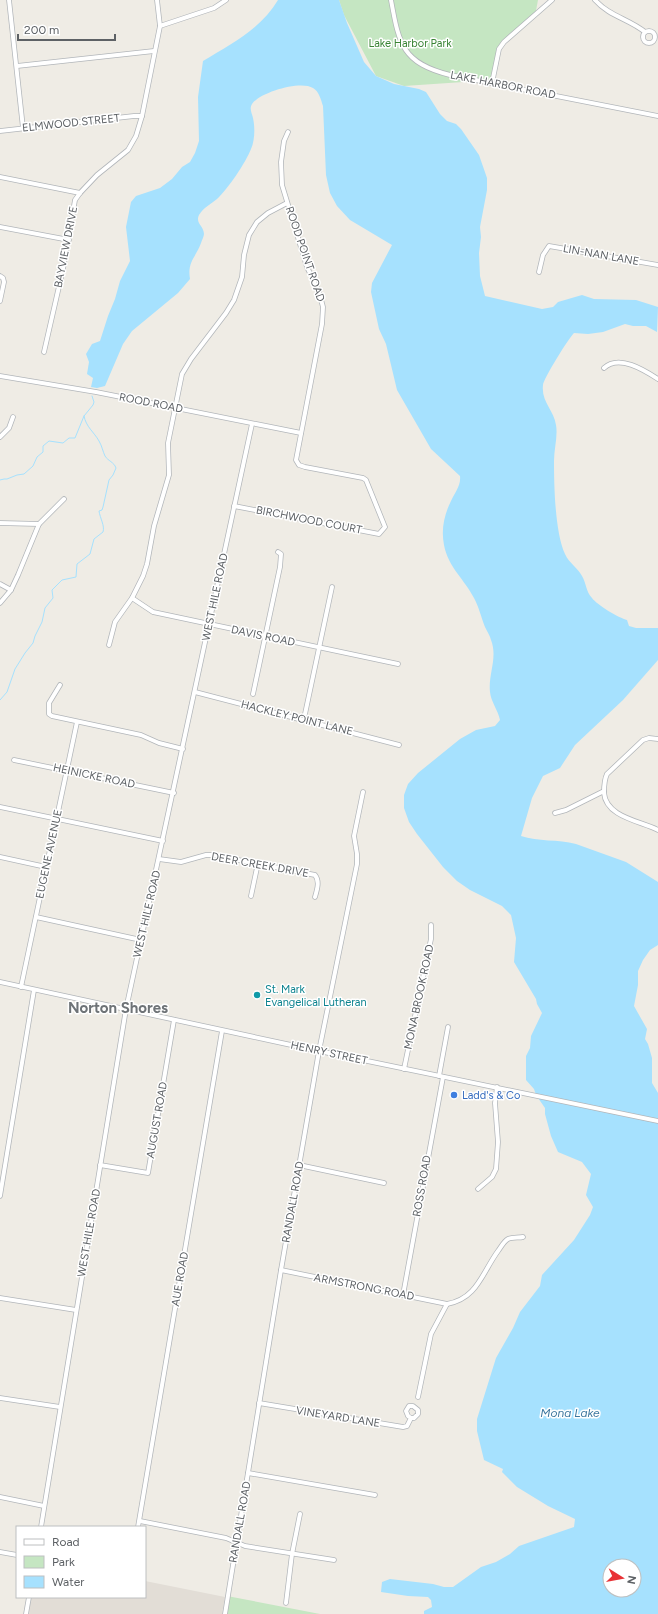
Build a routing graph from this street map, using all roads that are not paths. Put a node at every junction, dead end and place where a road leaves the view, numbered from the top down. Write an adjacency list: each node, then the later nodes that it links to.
1 (9, 0): 10 (street)
2 (157, 0): 7 (street, BAYVIEW DRIVE)
3 (226, 0): 7 (street)
4 (391, 0): 11 (street, LAKE HARBOR ROAD)
5 (552, 0): 11 (street)
6 (595, 0): 8 (street)
7 (160, 26): 9 (street, BAYVIEW DRIVE)
8 (645, 32)
9 (154, 51): 10 (street); 12 (street, BAYVIEW DRIVE)
10 (17, 66): 14 (street)
11 (492, 83): 13 (street, LAKE HARBOR ROAD)
12 (142, 116): 14 (street, ELMWOOD STREET); 18 (street, BAYVIEW DRIVE)
13 (658, 116)
14 (23, 128): 15 (street, ELMWOOD STREET)
15 (0, 131)
16 (288, 132): 19 (street, ROOD POINT ROAD)
17 (0, 177): 18 (street)
18 (80, 193): 21 (street, BAYVIEW DRIVE)
19 (287, 203): 30 (street); 33 (street, ROOD POINT ROAD)
20 (0, 227): 21 (street)
21 (69, 240): 26 (street, BAYVIEW DRIVE)
22 (658, 265): 23 (street, LIN-NAN LANE)
23 (539, 272)
24 (1, 277): 25 (street)
25 (0, 301)
26 (44, 352)
27 (604, 368): 29 (street)
28 (0, 376): 30 (street, ROOD ROAD)
29 (658, 379)
30 (174, 408): 32 (street, ROOD ROAD); 44 (street)
31 (13, 417): 34 (street)
32 (252, 424): 33 (street, ROOD ROAD); 36 (street, WEST HILE ROAD)
33 (301, 433): 39 (street, ROOD POINT ROAD)
34 (0, 437)
35 (64, 499): 38 (street)
36 (234, 506): 39 (street, BIRCHWOOD COURT); 46 (street, WEST HILE ROAD)
37 (0, 523): 38 (street)
38 (39, 524): 43 (street)
39 (383, 531)
40 (278, 552): 47 (street)
41 (0, 584): 43 (street)
42 (332, 587): 49 (street)
43 (11, 590): 45 (street)
44 (132, 598): 46 (street, DAVIS ROAD); 48 (street)
45 (0, 602)
46 (209, 624): 47 (street, DAVIS ROAD); 52 (street, WEST HILE ROAD)
47 (264, 636): 49 (street, DAVIS ROAD); 53 (street)
48 (109, 645)
49 (319, 647): 50 (street, DAVIS ROAD); 54 (street)
50 (398, 664)
51 (60, 685): 55 (street)
52 (194, 692): 57 (street, HACKLEY POINT LANE); 58 (street, WEST HILE ROAD)
53 (253, 694)
54 (305, 714)
55 (77, 722): 58 (street); 60 (street, EUGENE AVENUE)
56 (658, 739): 61 (street)
57 (399, 745)
58 (183, 749): 63 (street, WEST HILE ROAD)
59 (14, 760): 60 (street, HEINICKE ROAD)
60 (67, 770): 63 (street, HEINICKE ROAD); 66 (street, EUGENE AVENUE)
61 (604, 791): 65 (street); 67 (street)
62 (363, 792): 85 (street, RANDALL ROAD)
63 (174, 793): 68 (street, WEST HILE ROAD)
64 (0, 807): 66 (street)
65 (555, 813)
66 (56, 818): 68 (street); 72 (street, EUGENE AVENUE)
67 (658, 830)
68 (163, 841): 70 (street, WEST HILE ROAD)
69 (0, 857): 72 (street)
70 (159, 859): 71 (street, DEER CREEK DRIVE); 77 (street, WEST HILE ROAD)
71 (258, 863): 73 (street); 74 (street, DEER CREEK DRIVE)
72 (46, 867): 75 (street, EUGENE AVENUE)
73 (251, 896)
74 (315, 897)
75 (36, 917): 77 (street); 79 (street, EUGENE AVENUE)
76 (431, 925): 86 (street, MONA BROOK ROAD)
77 (141, 940): 81 (street, WEST HILE ROAD)
78 (0, 982): 79 (street, HENRY STREET)
79 (21, 987): 80 (street, HENRY STREET)
80 (34, 990): 81 (street, HENRY STREET); 94 (street)
81 (126, 1009): 82 (street, HENRY STREET); 90 (street, WEST HILE ROAD)
82 (174, 1020): 84 (street, HENRY STREET); 90 (street, AUGUST ROAD)
83 (448, 1027): 87 (street, ROSS ROAD)
84 (222, 1031): 85 (street, HENRY STREET); 111 (street, AUE ROAD)
85 (319, 1051): 86 (street, HENRY STREET); 91 (street, RANDALL ROAD)
86 (404, 1069): 87 (street, HENRY STREET)
87 (441, 1077): 88 (street, HENRY STREET); 97 (street, ROSS ROAD)
88 (497, 1088): 89 (street, HENRY STREET); 93 (street)
89 (658, 1121)
90 (100, 1165): 100 (street, WEST HILE ROAD)
91 (299, 1165): 92 (street); 96 (street, RANDALL ROAD)
92 (384, 1183)
93 (478, 1189)
94 (0, 1196)
95 (523, 1237): 99 (street)
96 (281, 1270): 97 (street, ARMSTRONG ROAD); 103 (street, RANDALL ROAD)
97 (403, 1295): 99 (street, ARMSTRONG ROAD)
98 (0, 1298): 100 (street)
99 (447, 1304): 101 (street)
100 (76, 1310): 104 (street, WEST HILE ROAD)
101 (418, 1397)
102 (0, 1398): 104 (street)
103 (259, 1403): 105 (street, VINEYARD LANE); 106 (street, RANDALL ROAD)
104 (60, 1407): 109 (street, WEST HILE ROAD)
105 (411, 1418)
106 (248, 1473): 107 (street); 114 (street, RANDALL ROAD)
107 (375, 1494)
108 (0, 1497): 109 (street)
109 (44, 1506): 112 (street, WEST HILE ROAD)
110 (300, 1514): 116 (street)
111 (140, 1521): 113 (street, AUE ROAD); 114 (street)
112 (41, 1526)
113 (138, 1526)
114 (237, 1542): 116 (street); 122 (street, RANDALL ROAD)
115 (0, 1552): 117 (street)
116 (292, 1554): 118 (street); 120 (street)
117 (16, 1555)
118 (334, 1560)
119 (29, 1598): 121 (street)
120 (286, 1603)
121 (26, 1614)
122 (225, 1614)

